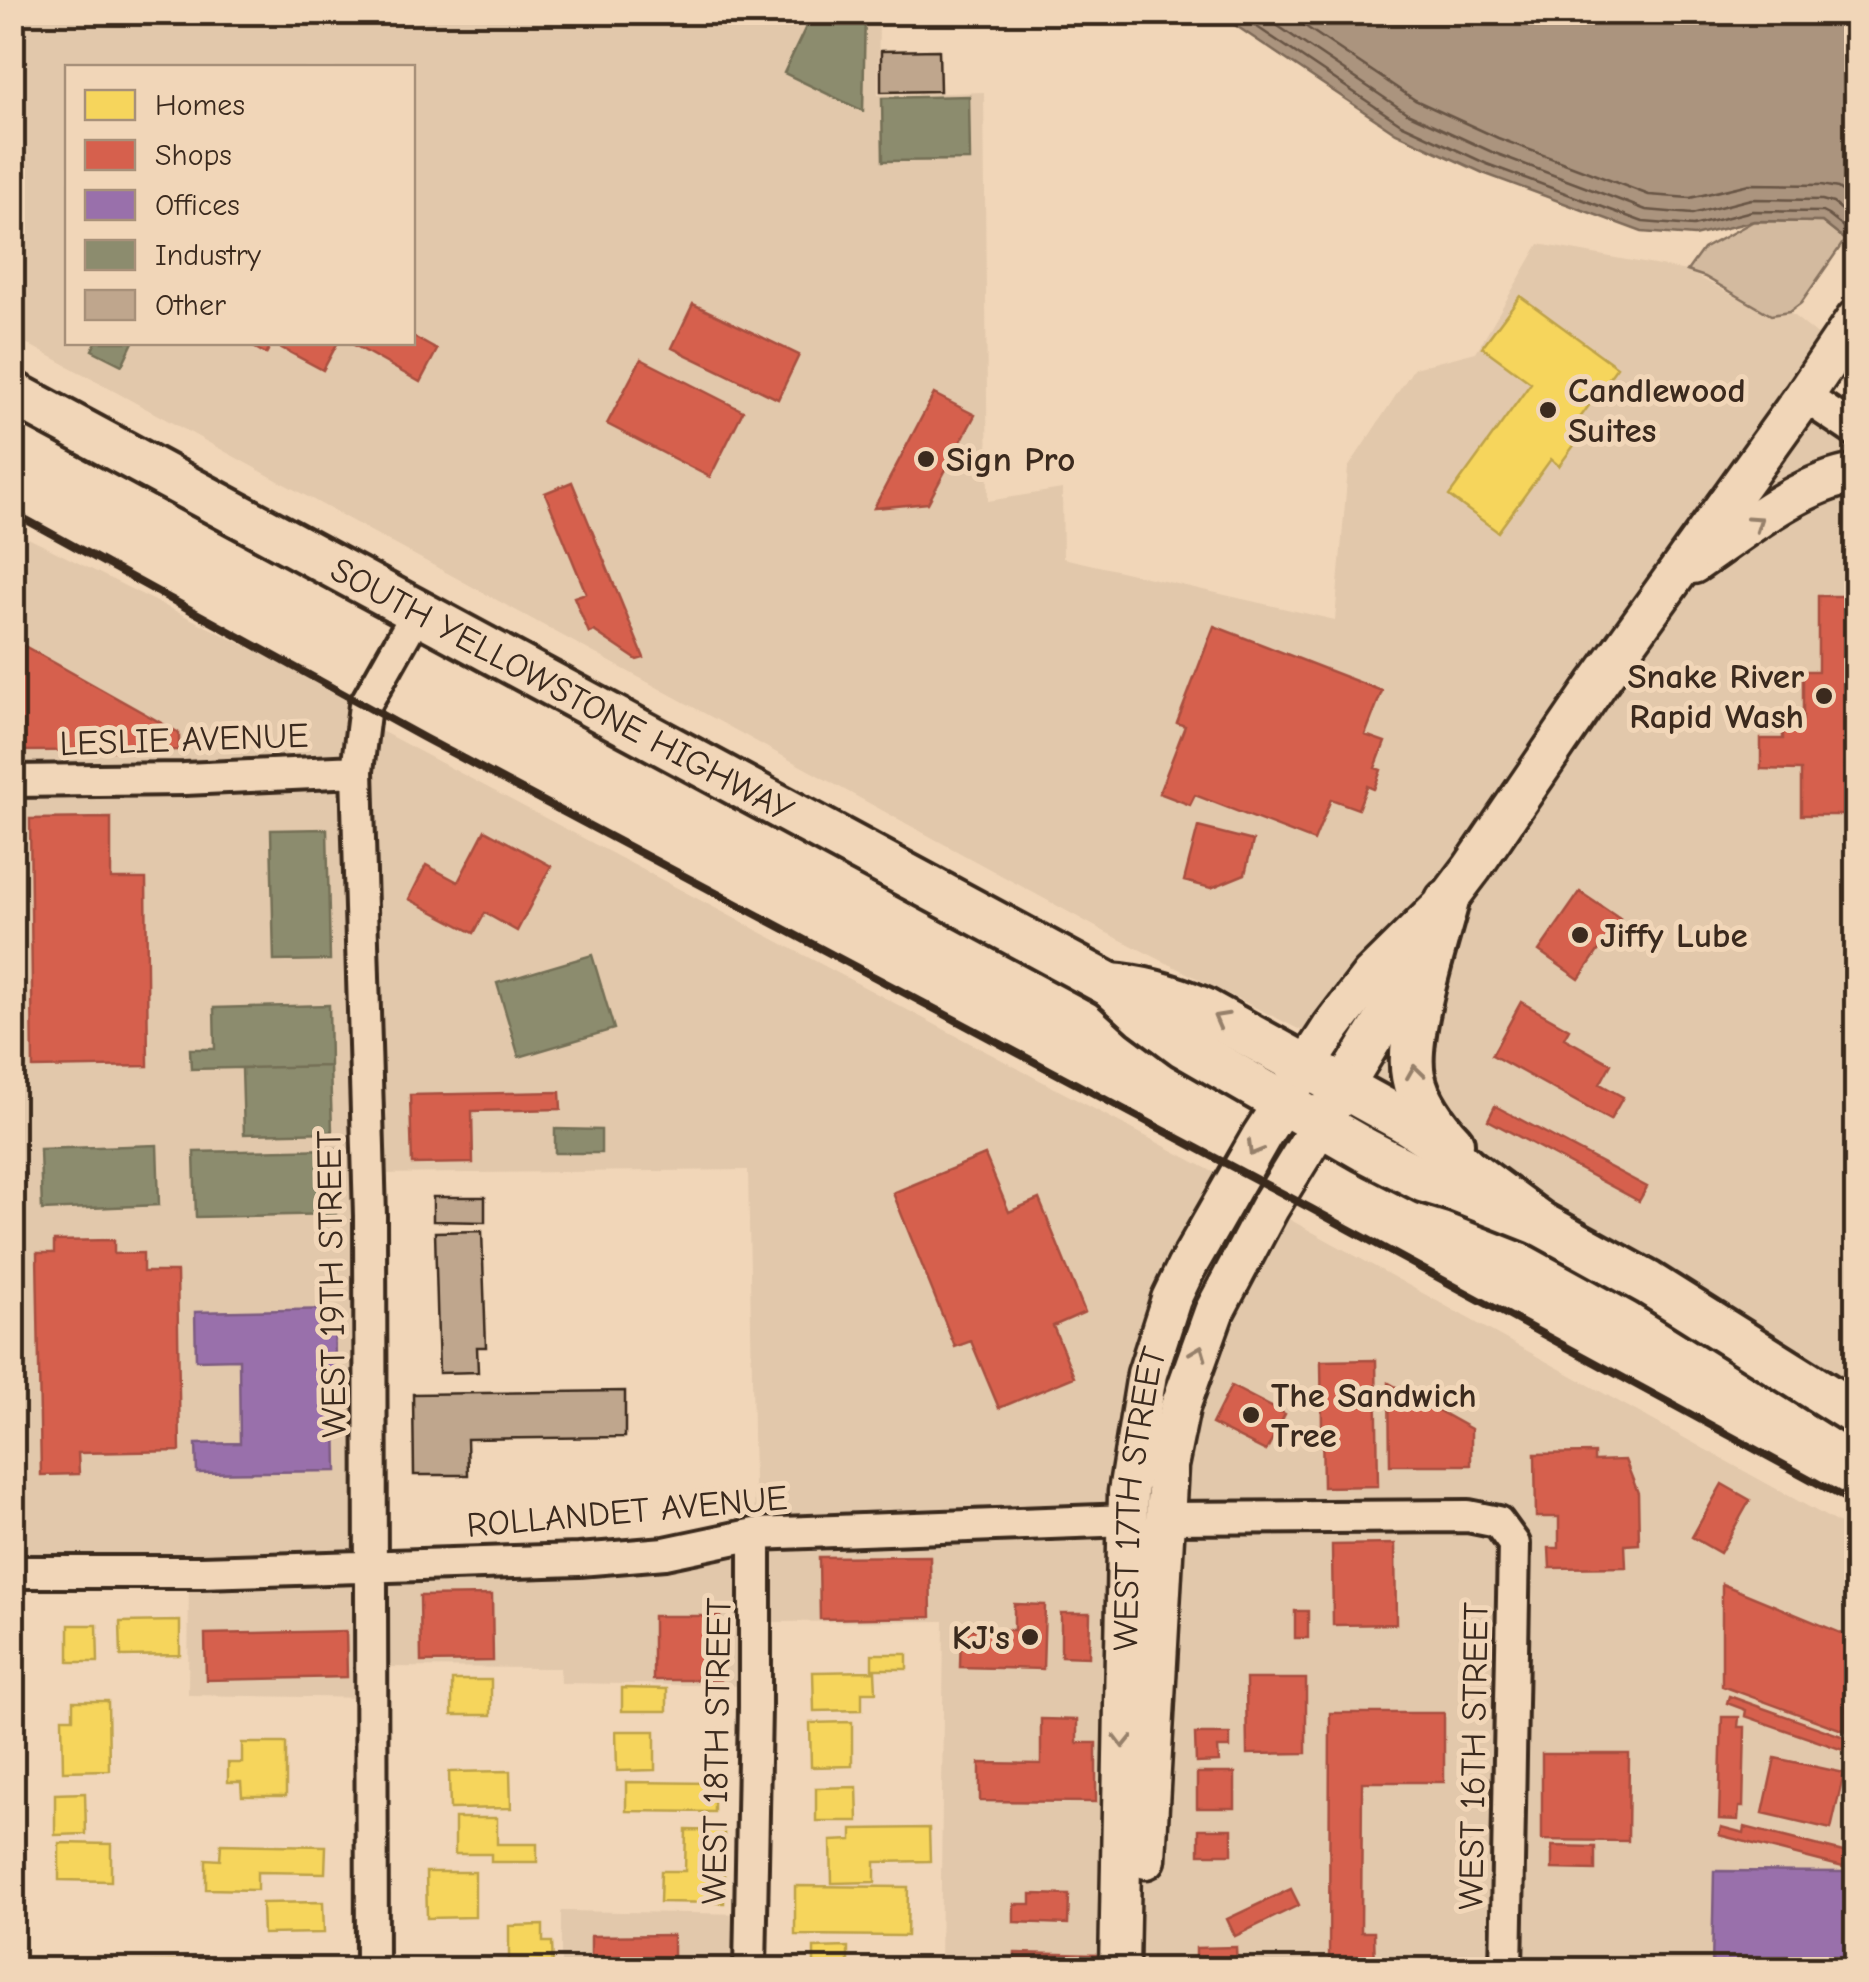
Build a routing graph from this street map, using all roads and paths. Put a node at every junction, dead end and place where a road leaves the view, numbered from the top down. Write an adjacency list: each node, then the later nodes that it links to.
1 (1856, 319): 3 (main road, WEST 17TH STREET)
2 (12, 393): 7 (highway, SOUTH YELLOWSTONE HIGHWAY)
3 (1804, 396): 4 (street); 6 (main road, WEST 17TH STREET)
4 (1856, 432)
5 (1856, 474): 6 (main road, one-way to 5)
6 (1674, 576): 10 (main road, WEST 17TH STREET)
7 (418, 612): 8 (street, WEST 19TH STREET); 11 (highway, SOUTH YELLOWSTONE HIGHWAY)
8 (357, 772): 9 (street, LESLIE AVENUE); 19 (street, WEST 19TH STREET)
9 (12, 781)
10 (1447, 901): 12 (main road, WEST 17TH STREET); 14 (highway, one-way to 10)
11 (1110, 985): 12 (highway, SOUTH YELLOWSTONE HIGHWAY, one-way to 11); 13 (highway, SOUTH YELLOWSTONE HIGHWAY)
12 (1324, 1076): 13 (main road, WEST 17TH STREET); 14 (highway, SOUTH YELLOWSTONE HIGHWAY)
13 (1301, 1113): 14 (highway, SOUTH YELLOWSTONE HIGHWAY); 16 (main road, WEST 17TH STREET, one-way to 13); 16 (main road, WEST 17TH STREET, one-way to 16)
14 (1541, 1224): 15 (highway, SOUTH YELLOWSTONE HIGHWAY)
15 (1853, 1403)
16 (1147, 1519): 17 (street, ROLLANDET AVENUE); 18 (street, ROLLANDET AVENUE); 23 (main road, WEST 17TH STREET, one-way to 23); 24 (main road, WEST 17TH STREET)
17 (755, 1534): 19 (street, ROLLANDET AVENUE); 22 (street, WEST 18TH STREET)
18 (1514, 1544): 25 (street, WEST 16TH STREET)
19 (372, 1568): 20 (street, ROLLANDET AVENUE); 21 (street, WEST 19TH STREET)
20 (12, 1572)
21 (372, 1970)
22 (750, 1970)
23 (1119, 1970)
24 (1144, 1970)
25 (1506, 1970)

